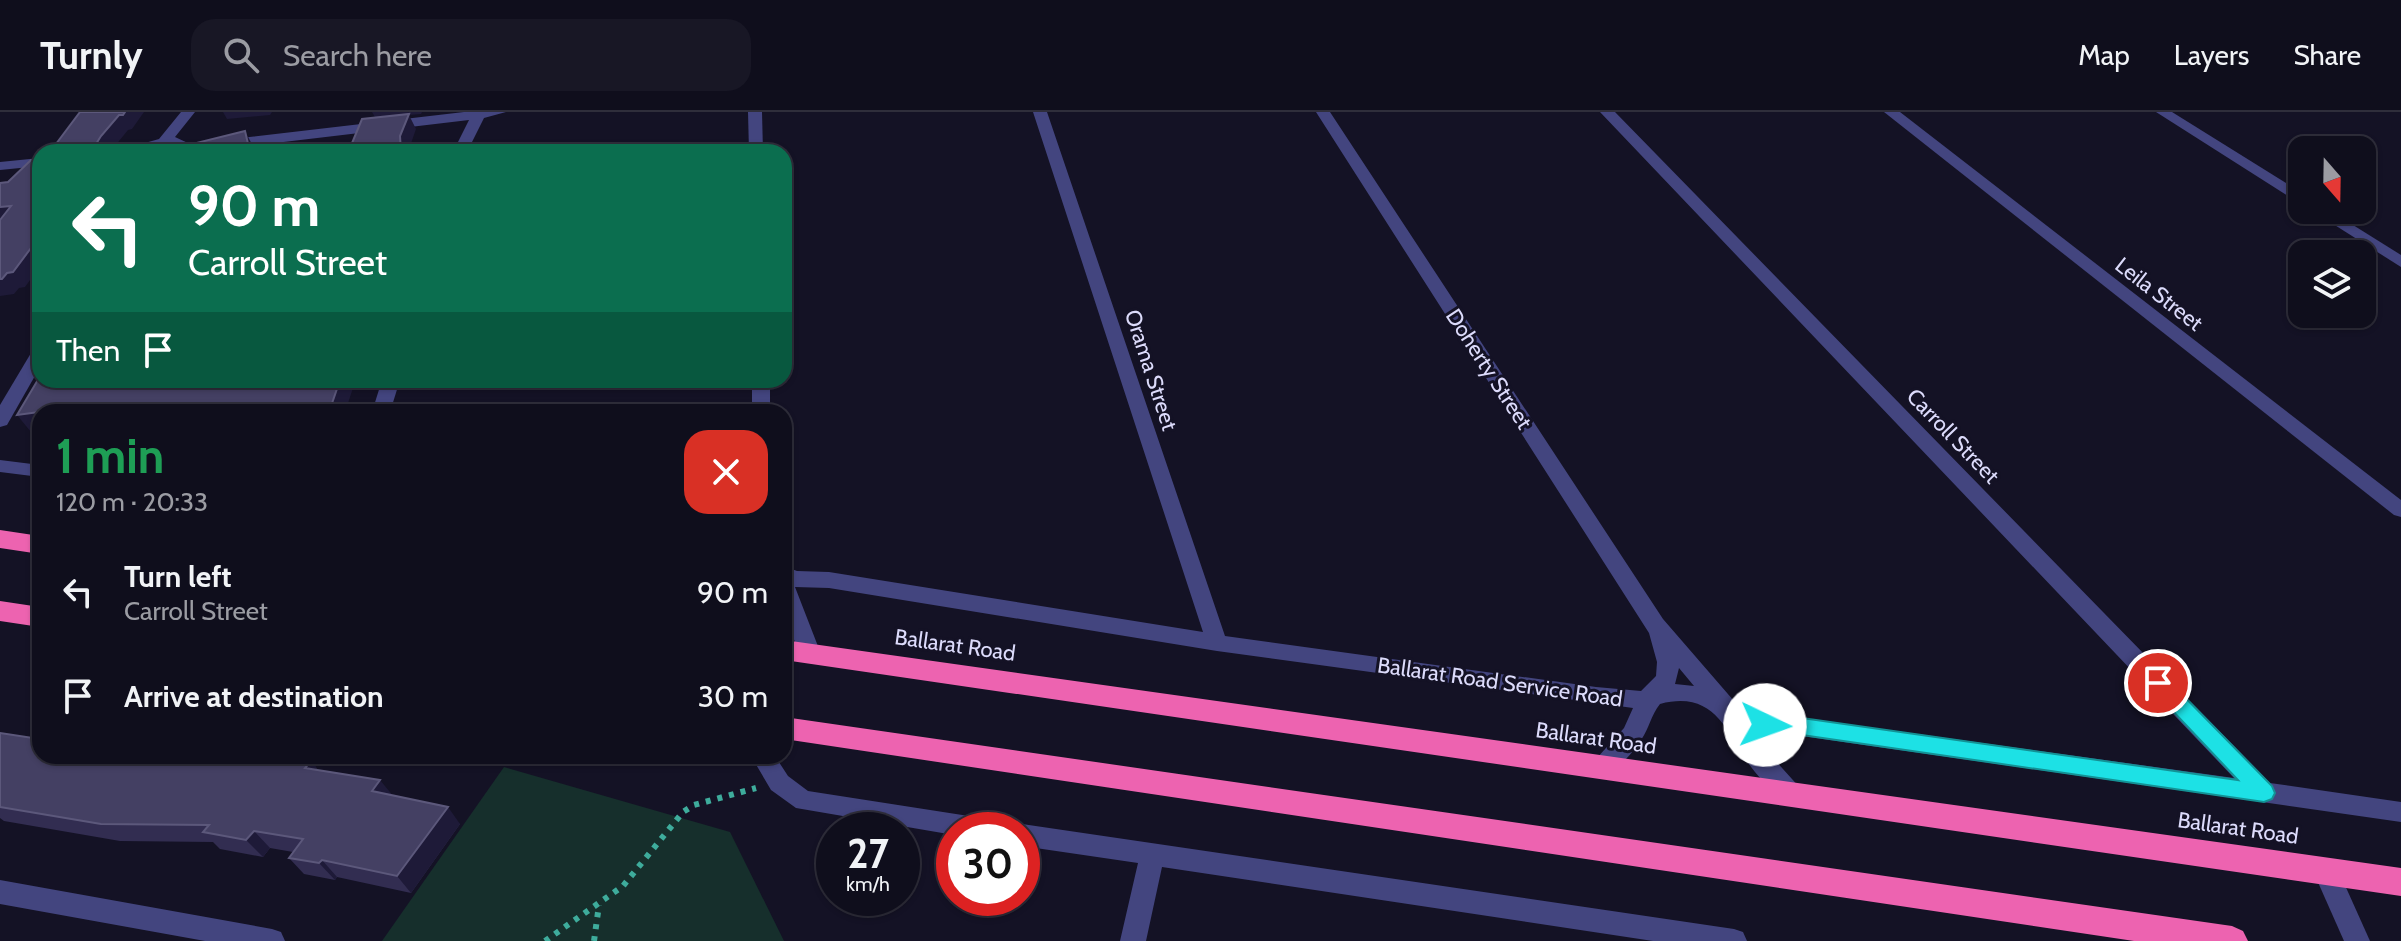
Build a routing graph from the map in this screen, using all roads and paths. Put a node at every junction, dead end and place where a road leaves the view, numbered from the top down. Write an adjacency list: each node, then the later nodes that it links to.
1 (499, 112): 8 (street)
2 (755, 112): 15 (street)
3 (1040, 112): 33 (street, Orama Street)
4 (1323, 112): 31 (street, Doherty Street)
5 (1607, 112): 41 (street, Carroll Street)
6 (1891, 112): 25 (street, Leila Street)
7 (2163, 112): 18 (street)
8 (480, 113): 10 (street); 14 (street)
9 (186, 114): 11 (street)
10 (462, 114): 12 (street); 13 (street)
11 (171, 144)
12 (201, 144)
13 (461, 144)
14 (464, 144)
15 (756, 144)
16 (32, 163): 17 (street)
17 (0, 166)
18 (2288, 191)
19 (2341, 224): 20 (street)
20 (2401, 262)
21 (32, 365): 22 (street)
22 (1, 416)
23 (0, 466): 24 (street)
24 (32, 470)
25 (2401, 510)
26 (0, 539): 27 (highway)
27 (32, 544)
28 (792, 578): 33 (street, Ballarat Road Service Road)
29 (0, 611): 30 (highway)
30 (32, 616)
31 (1655, 625): 35 (street, Doherty Street); 36 (street, Doherty Street)
32 (792, 627): 34 (street)
33 (1217, 643): 35 (street, Ballarat Road Service Road)
34 (797, 652): 39 (highway, Ballarat Road)
35 (1651, 698): 36 (street, Ballarat Road Service Road); 39 (street, Doherty Street)
36 (1729, 712): 41 (street, Ballarat Road Service Road); 42 (street, Doherty Street)
37 (792, 729): 56 (highway)
38 (767, 764): 40 (street)
39 (1599, 769): 42 (highway, Ballarat Road)
40 (776, 783): 44 (street); 50 (path)
41 (2264, 793): 43 (street, Ballarat Road Service Road)
42 (1792, 796): 47 (highway, Ballarat Road)
43 (2401, 812)
44 (936, 822)
45 (1040, 838): 46 (street)
46 (1152, 856): 54 (street); 55 (street)
47 (2326, 871): 48 (highway, Ballarat Road); 57 (street)
48 (2401, 882)
49 (0, 892): 51 (street)
50 (599, 904): 52 (path); 53 (path)
51 (272, 941)
52 (545, 941)
53 (594, 941)
54 (1133, 941)
55 (1734, 941)
56 (2232, 941)
57 (2357, 941)

